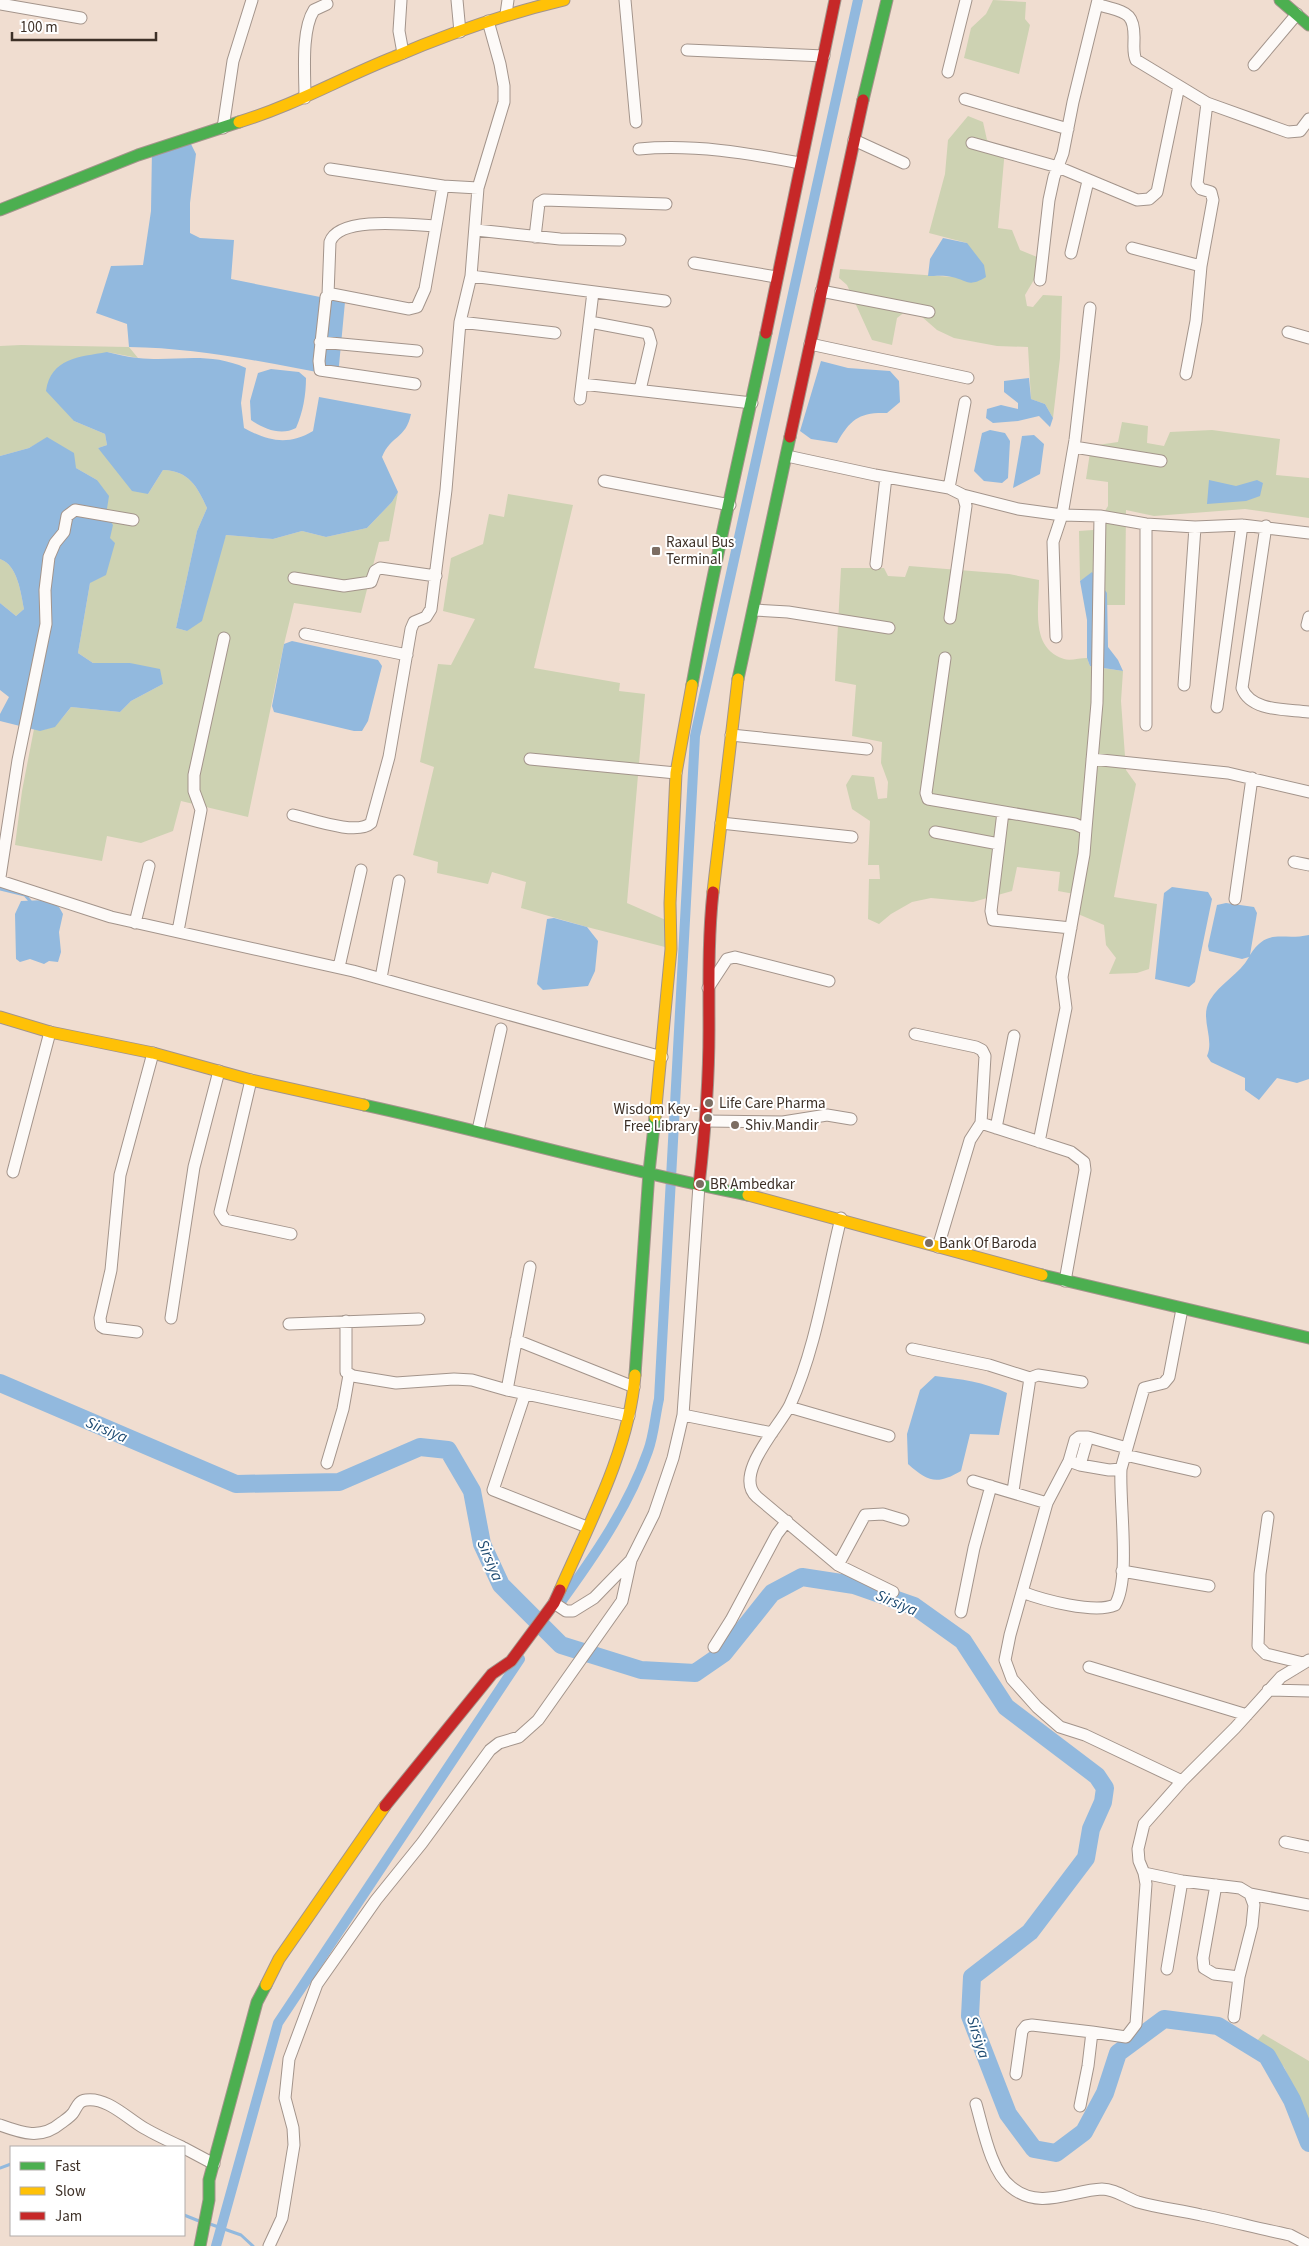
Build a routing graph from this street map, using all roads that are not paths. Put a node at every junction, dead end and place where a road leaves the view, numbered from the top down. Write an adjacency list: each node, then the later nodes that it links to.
1 (252, 0): 31 (street)
2 (401, 0): 21 (street)
3 (457, 0): 19 (street)
4 (508, 0): 14 (street)
5 (564, 0): 14 (street)
6 (625, 0): 30 (street)
7 (835, 0): 22 (street)
8 (887, 0): 33 (street)
9 (966, 0): 24 (street)
10 (1280, 0): 15 (street)
11 (1097, 2): 25 (street); 32 (street)
12 (0, 4): 16 (street)
13 (326, 4): 26 (street)
14 (506, 14): 17 (street)
15 (1297, 14): 18 (street); 23 (street)
16 (81, 18)
17 (488, 21): 19 (street); 42 (street)
18 (1309, 25)
19 (460, 32): 21 (street)
20 (687, 50): 22 (street)
21 (403, 53): 26 (street)
22 (824, 56): 36 (street)
23 (1254, 65)
24 (948, 72)
25 (1179, 86): 28 (street); 40 (street)
26 (305, 98): 31 (street)
27 (966, 99): 32 (street)
28 (1207, 103): 29 (street); 52 (street)
29 (1309, 119)
30 (636, 122)
31 (223, 128): 44 (street)
32 (1068, 129): 38 (street)
33 (854, 140): 37 (street); 56 (street)
34 (972, 143): 38 (street)
35 (639, 149): 36 (street)
36 (800, 163): 54 (street)
37 (904, 163)
38 (1058, 167): 40 (street); 55 (street)
39 (330, 169): 41 (street)
40 (1088, 181): 50 (street)
41 (443, 186): 42 (street); 45 (street)
42 (478, 188): 46 (street)
43 (666, 204): 47 (street)
44 (0, 210)
45 (436, 226): 58 (street); 58 (street)
46 (476, 230): 47 (street); 53 (street)
47 (536, 237): 48 (street)
48 (620, 240)
49 (1132, 248): 52 (street)
50 (1071, 253)
51 (694, 263): 54 (street)
52 (1201, 266): 70 (street)
53 (471, 276): 57 (street); 62 (street)
54 (776, 277): 77 (street)
55 (1040, 280)
56 (821, 291): 61 (street); 68 (street)
57 (593, 292): 59 (street); 63 (street)
58 (328, 295): 67 (street)
59 (665, 301)
60 (1090, 308): 78 (street)
61 (929, 312)
62 (460, 322): 65 (street); 95 (street)
63 (590, 322): 73 (street); 74 (street)
64 (1288, 332): 66 (street)
65 (555, 333)
66 (1309, 338)
67 (320, 342): 69 (street); 72 (street)
68 (810, 344): 71 (street); 79 (street)
69 (417, 351)
70 (1186, 374)
71 (968, 378)
72 (415, 384)
73 (582, 384): 74 (street); 75 (street)
74 (640, 390): 77 (street)
75 (580, 399)
76 (965, 402): 83 (street)
77 (752, 403): 85 (street)
78 (1074, 447): 80 (street); 86 (street)
79 (786, 456): 81 (street); 97 (street)
80 (1161, 461)
81 (886, 477): 83 (street); 94 (street)
82 (604, 481): 85 (street)
83 (949, 488): 84 (street)
84 (964, 495): 86 (street); 98 (street)
85 (730, 505): 113 (street)
86 (1062, 515): 87 (street); 101 (street)
87 (1100, 516): 89 (street); 112 (street)
88 (133, 520): 127 (street)
89 (1146, 524): 92 (street); 108 (street)
90 (1242, 524): 91 (street); 92 (street); 106 (street)
91 (1266, 526): 93 (street); 107 (street)
92 (1195, 528): 105 (street)
93 (1309, 533)
94 (876, 564)
95 (436, 576): 96 (street); 103 (street)
96 (294, 578)
97 (754, 610): 99 (street); 109 (street)
98 (950, 618)
99 (888, 628)
100 (305, 634): 103 (street)
101 (1056, 637)
102 (224, 638): 133 (street)
103 (407, 655): 117 (street)
104 (945, 658): 116 (street)
105 (1184, 685)
106 (1217, 707)
107 (1309, 712)
108 (1146, 725)
109 (731, 735): 110 (street); 118 (street)
110 (867, 750)
111 (530, 759): 113 (street)
112 (1092, 759): 114 (street); 119 (street)
113 (676, 773): 144 (street)
114 (1252, 778): 115 (street); 130 (street)
115 (1309, 792)
116 (1004, 812): 119 (street); 122 (street)
117 (293, 815)
118 (720, 823): 121 (street); 137 (street)
119 (1086, 829): 132 (street)
120 (935, 832): 122 (street)
121 (852, 837)
122 (999, 844): 132 (street)
123 (1294, 862): 124 (street)
124 (1309, 865)
125 (149, 866): 131 (street)
126 (361, 870): 134 (street)
127 (0, 877)
128 (0, 881): 131 (street)
129 (399, 882): 135 (street)
130 (1236, 899)
131 (135, 923): 133 (street)
132 (1071, 928): 152 (street)
133 (178, 931): 134 (street)
134 (339, 967): 135 (street)
135 (381, 978): 144 (street)
136 (828, 981): 137 (street)
137 (708, 988): 148 (street)
138 (0, 1017): 140 (street)
139 (501, 1030): 151 (street)
140 (50, 1032): 143 (street); 153 (street)
141 (915, 1034): 149 (street)
142 (1014, 1036): 150 (street)
143 (153, 1053): 145 (street); 166 (street)
144 (662, 1057): 154 (street)
145 (219, 1071): 146 (street); 162 (street)
146 (251, 1080): 151 (street); 157 (street)
147 (851, 1119): 148 (street)
148 (706, 1121): 155 (street)
149 (980, 1123): 150 (street); 158 (street)
150 (996, 1128): 152 (street)
151 (478, 1130): 154 (street)
152 (1039, 1142): 160 (street)
153 (13, 1172)
154 (654, 1174): 155 (street); 173 (street)
155 (698, 1185): 156 (street); 177 (street)
156 (841, 1218): 158 (street); 176 (street)
157 (291, 1234)
158 (938, 1247): 160 (street)
159 (530, 1267): 168 (street)
160 (1064, 1281): 161 (street)
161 (1182, 1308): 167 (street); 181 (street)
162 (170, 1318)
163 (419, 1319): 164 (street)
164 (346, 1321): 165 (street); 170 (street)
165 (289, 1324)
166 (137, 1332)
167 (1309, 1338)
168 (516, 1340): 173 (street); 174 (street)
169 (912, 1349): 171 (street)
170 (349, 1375): 174 (street); 182 (street)
171 (1030, 1378): 172 (street); 188 (street)
172 (1082, 1382)
173 (634, 1387): 178 (street)
174 (507, 1390): 175 (street)
175 (525, 1394): 178 (street); 193 (street)
176 (789, 1407): 179 (street); 180 (street)
177 (683, 1415): 179 (street); 194 (street)
178 (629, 1416): 193 (street)
179 (772, 1433): 192 (street)
180 (889, 1436)
181 (1126, 1452): 183 (street); 184 (street); 185 (street)
182 (327, 1463)
183 (1074, 1463): 184 (street); 189 (street)
184 (1121, 1469): 196 (street)
185 (1195, 1471)
186 (973, 1481): 187 (street)
187 (991, 1486): 188 (street); 201 (street)
188 (1013, 1491): 189 (street)
189 (1047, 1502): 199 (street)
190 (1268, 1517): 203 (street)
191 (903, 1520): 195 (street)
192 (787, 1521): 195 (street); 202 (street)
193 (587, 1527): 200 (street)
194 (632, 1560): 200 (street); 227 (street)
195 (838, 1565): 198 (street)
196 (1122, 1571): 197 (street); 199 (street)
197 (1209, 1586)
198 (893, 1592)
199 (1022, 1592): 208 (street)
200 (557, 1606): 226 (street)
201 (961, 1612)
202 (714, 1647)
203 (1306, 1661): 205 (street)
204 (1090, 1667): 207 (street)
205 (1268, 1690): 206 (street); 207 (street)
206 (1309, 1691)
207 (1247, 1715): 208 (street)
208 (1182, 1781): 211 (street)
209 (1285, 1842): 210 (street)
210 (1309, 1847)
211 (1144, 1873): 212 (street); 219 (street)
212 (1182, 1881): 213 (street); 216 (street)
213 (1216, 1885): 214 (street); 217 (street)
214 (1250, 1894): 215 (street); 217 (street)
215 (1309, 1905)
216 (1167, 1969)
217 (1239, 1978): 218 (street)
218 (1234, 2017)
219 (1092, 2032): 220 (street); 222 (street)
220 (1016, 2074)
221 (976, 2104): 228 (street)
222 (1080, 2106)
223 (0, 2125): 224 (street)
224 (179, 2146)
225 (185, 2149): 226 (street)
226 (214, 2164): 229 (street)
227 (270, 2243)
228 (1309, 2245)
229 (200, 2246)

